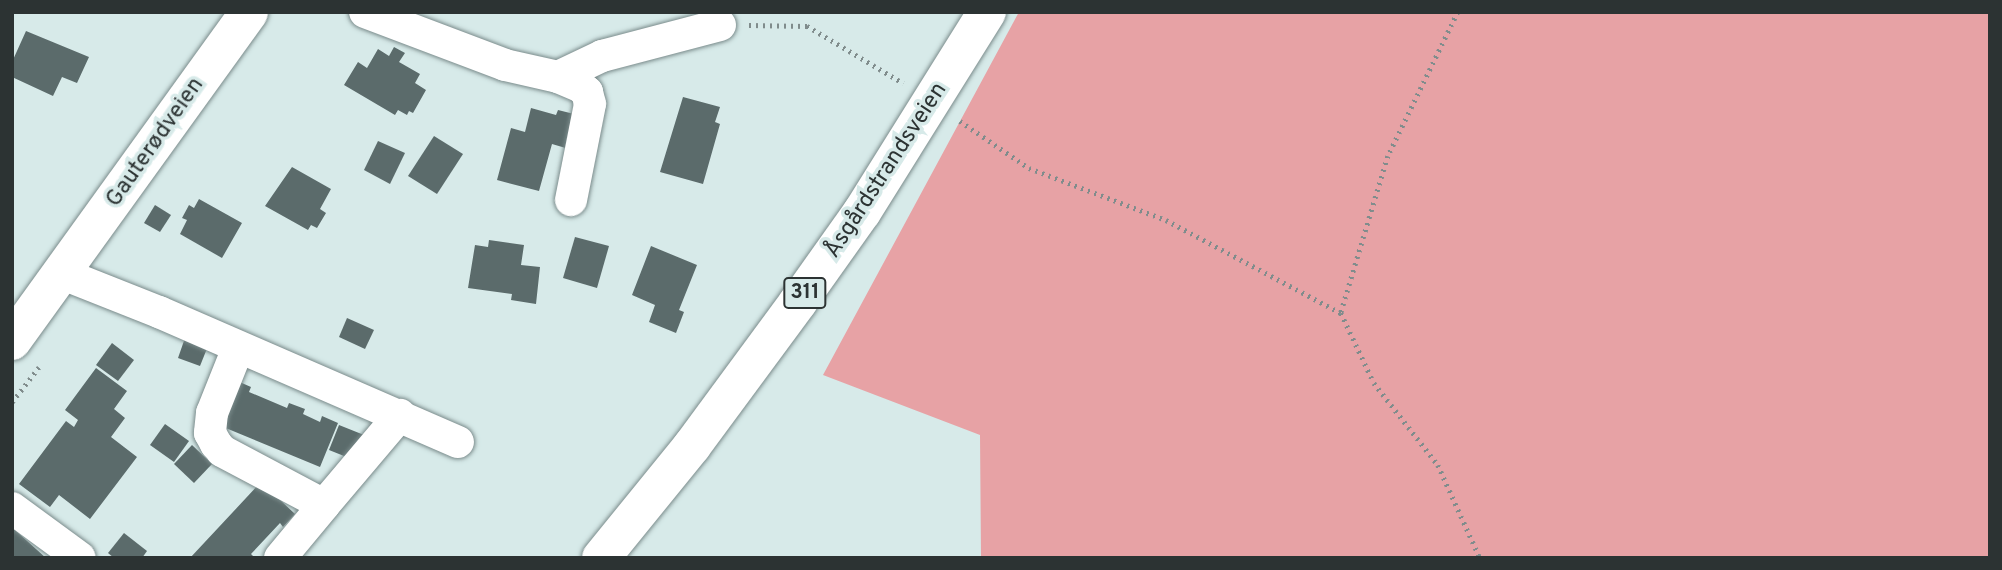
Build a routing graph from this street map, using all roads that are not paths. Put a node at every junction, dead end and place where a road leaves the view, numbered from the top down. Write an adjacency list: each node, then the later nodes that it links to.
1 (249, 12): 7 (main road, Gauterødveien)
2 (365, 12): 5 (street)
3 (987, 12): 16 (main road, Åsgårdstrandsveien / 311)
4 (720, 25): 5 (street)
5 (558, 77): 6 (street)
6 (571, 200)
7 (63, 274): 8 (main road, Gauterødveien); 9 (street)
8 (12, 341)
9 (238, 348): 10 (street); 12 (street)
10 (400, 415): 11 (street); 12 (street)
11 (458, 442)
12 (324, 505): 15 (street)
13 (12, 508): 14 (street)
14 (80, 558)
15 (280, 558)
16 (601, 558)

